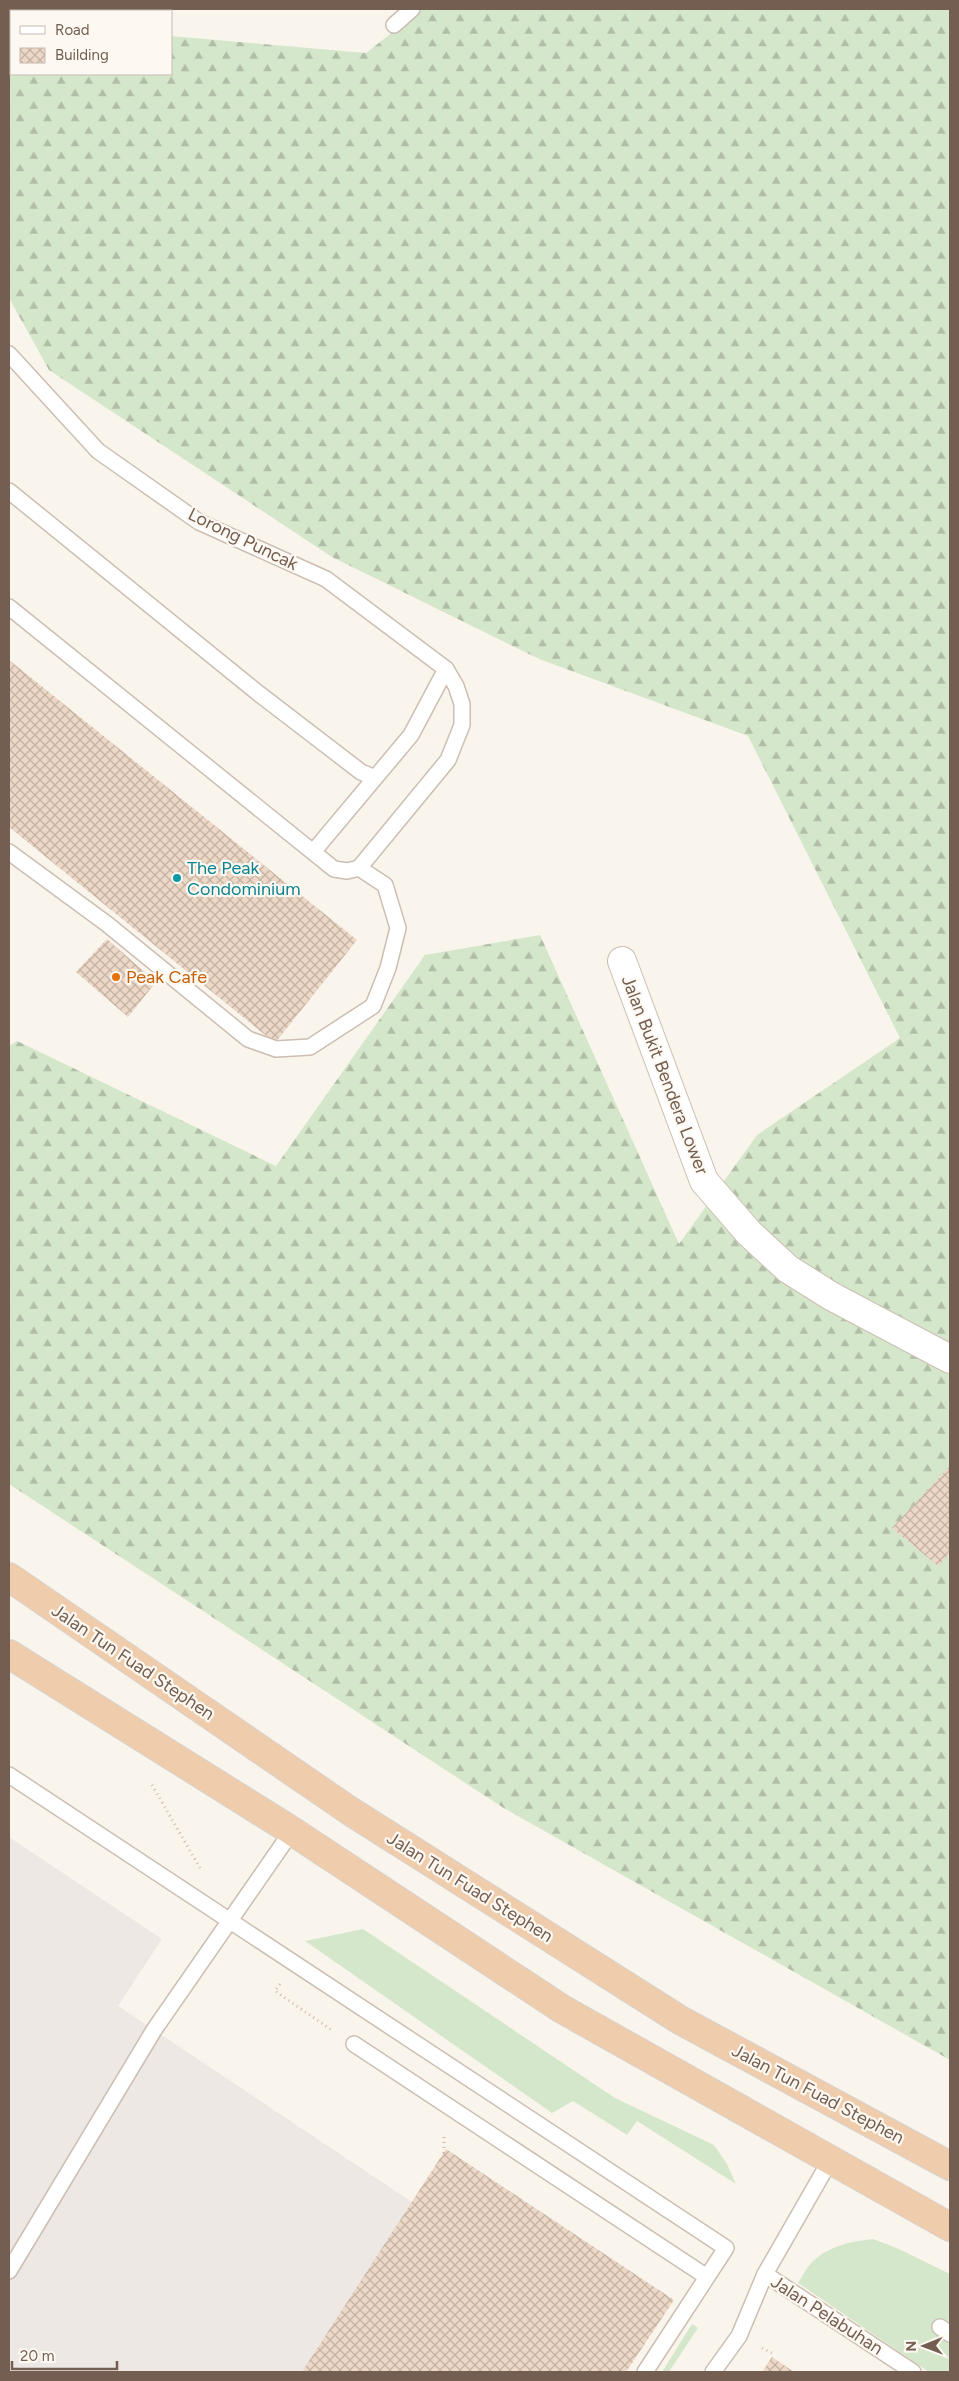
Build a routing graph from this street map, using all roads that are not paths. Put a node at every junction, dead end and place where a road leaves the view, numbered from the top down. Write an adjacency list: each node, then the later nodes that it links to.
1 (412, 9): 2 (lane)
2 (394, 25)
3 (9, 354): 6 (lane, Lorong Puncak)
4 (9, 491): 7 (lane)
5 (9, 607): 9 (lane)
6 (446, 669): 7 (lane); 10 (lane)
7 (375, 778): 9 (lane)
8 (9, 852): 10 (lane)
9 (313, 852): 10 (lane)
10 (359, 868)
11 (622, 961): 12 (street, Jalan Bukit Bendera Lower)
12 (950, 1359)
13 (9, 1577): 20 (highway, Jalan Tun Fuad Stephen)
14 (9, 1654): 16 (highway)
15 (9, 1775): 17 (lane)
16 (292, 1831): 17 (lane); 19 (highway)
17 (231, 1921): 22 (lane); 24 (lane)
18 (354, 2044): 24 (lane)
19 (832, 2159): 21 (highway); 23 (lane)
20 (950, 2166)
21 (950, 2228)
22 (9, 2271)
23 (765, 2274): 26 (lane); 27 (lane, Jalan Pelabuhan)
24 (707, 2277): 25 (lane)
25 (645, 2372)
26 (713, 2372)
27 (913, 2372)

